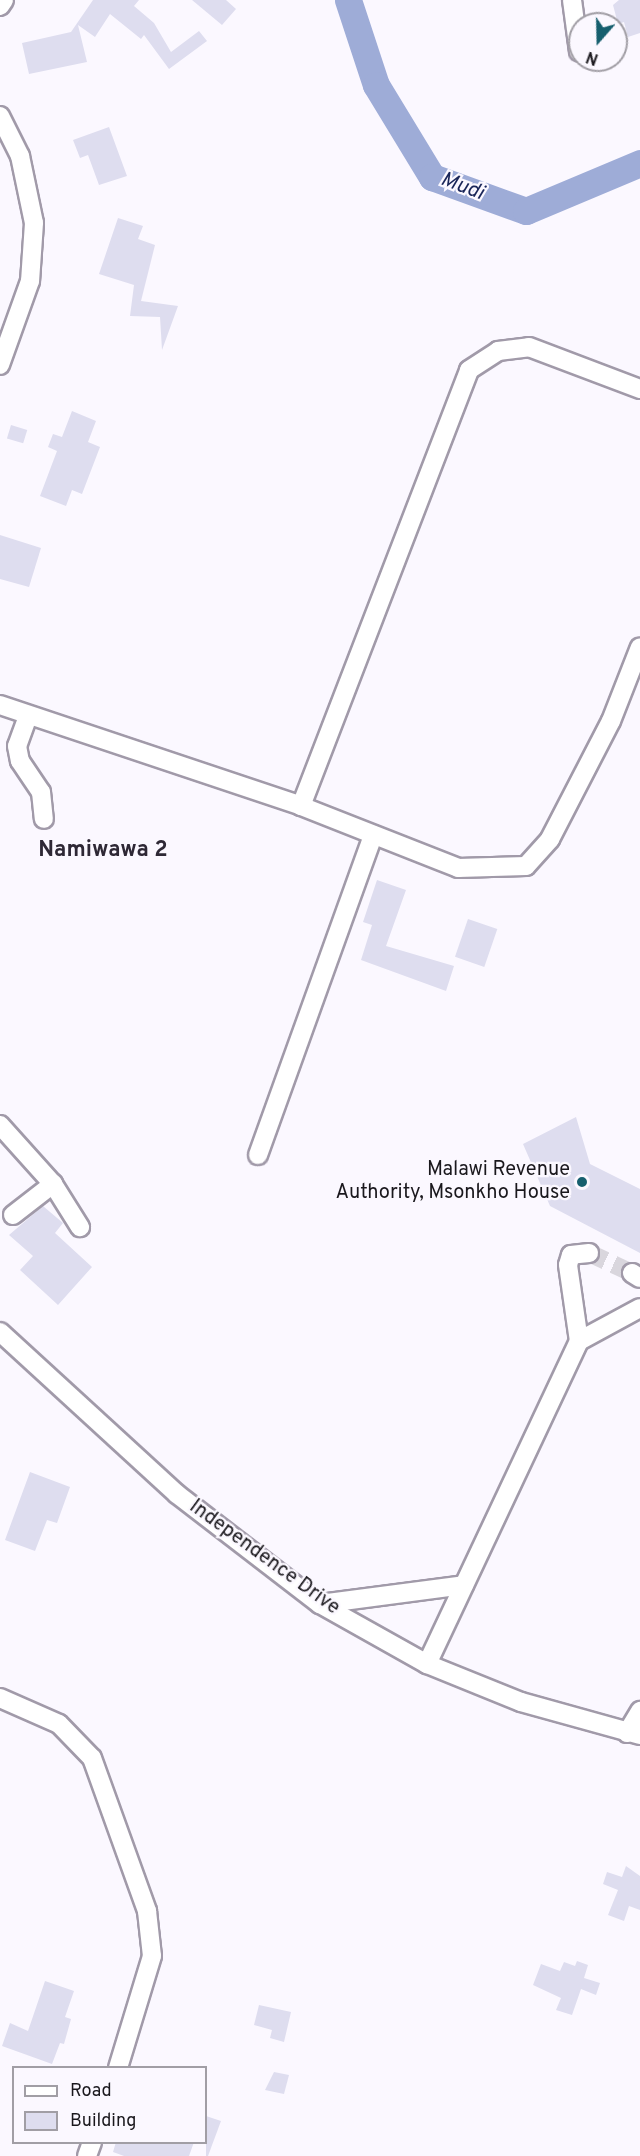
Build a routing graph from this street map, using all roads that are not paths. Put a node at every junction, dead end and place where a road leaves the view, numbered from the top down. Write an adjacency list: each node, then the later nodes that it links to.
1 (4, 0): 2 (street)
2 (0, 6)
3 (0, 117): 4 (street)
4 (0, 365)
5 (640, 389): 9 (street)
6 (640, 647): 11 (street)
7 (0, 705): 8 (street)
8 (28, 716): 9 (street); 10 (street)
9 (301, 806): 11 (street)
10 (44, 819)
11 (373, 835): 13 (street)
12 (0, 1125): 14 (street)
13 (258, 1155)
14 (53, 1184): 15 (street); 16 (street)
15 (13, 1215)
16 (80, 1227)
17 (589, 1253): 20 (street)
18 (640, 1308): 20 (street)
19 (0, 1332): 22 (street, Independence Drive)
20 (579, 1341): 21 (street)
21 (464, 1585): 22 (street); 23 (street)
22 (320, 1604): 23 (street, Independence Drive)
23 (427, 1664): 26 (street, Independence Drive)
24 (0, 1698): 27 (street)
25 (640, 1711): 26 (street)
26 (634, 1734)
27 (118, 2066)

